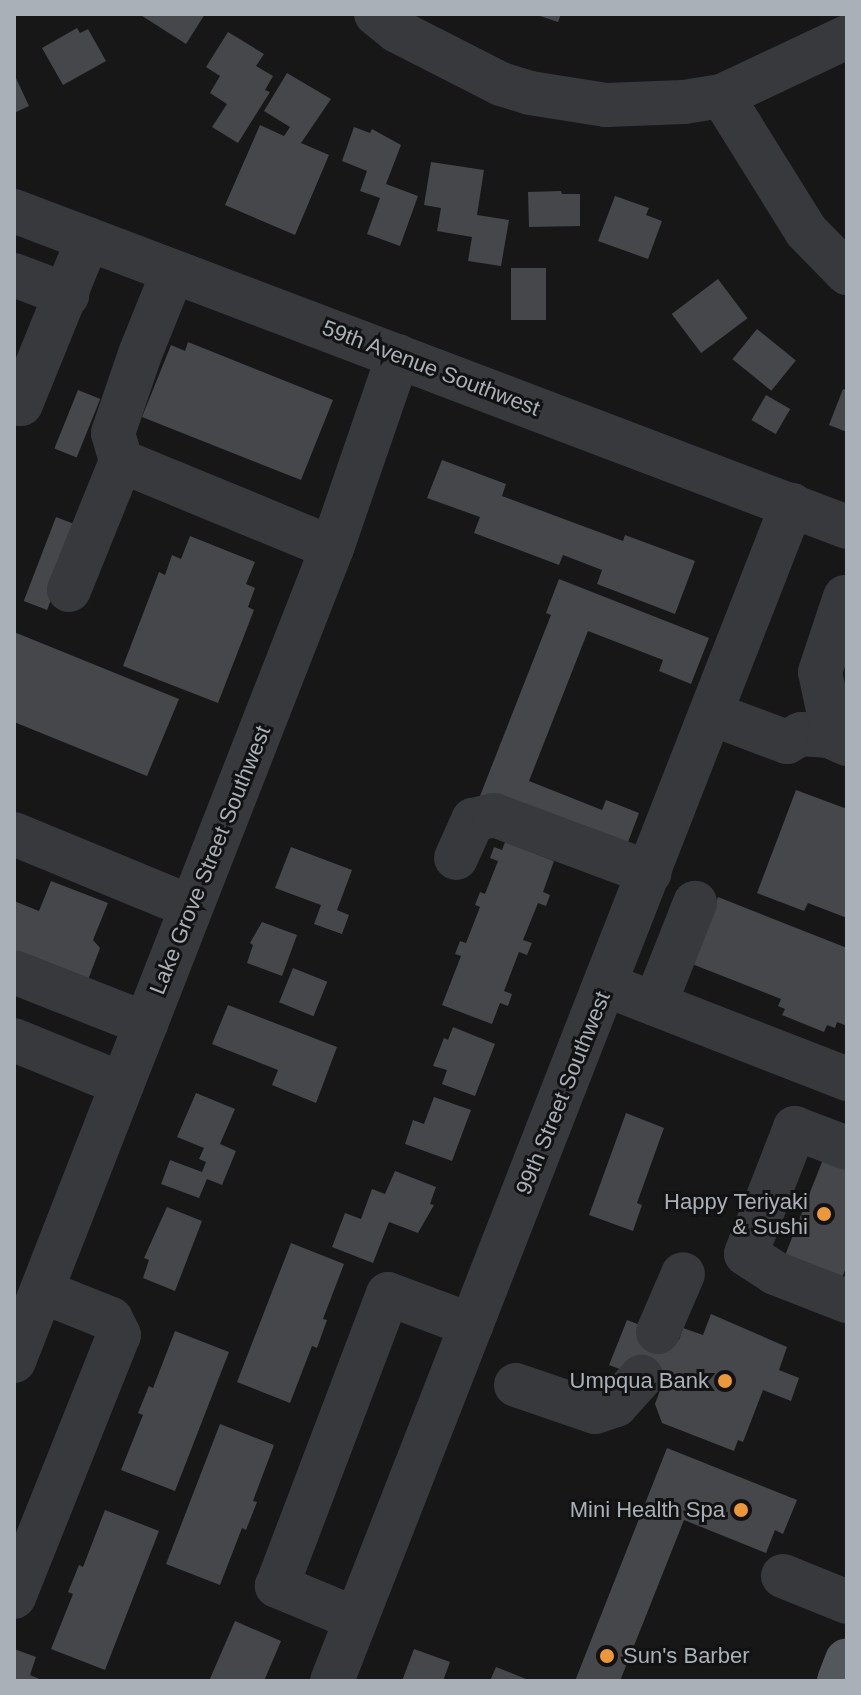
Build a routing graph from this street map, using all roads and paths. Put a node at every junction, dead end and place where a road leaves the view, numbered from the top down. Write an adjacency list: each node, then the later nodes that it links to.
1 (376, 14): 3 (street)
2 (847, 37): 3 (street)
3 (722, 96): 7 (street)
4 (14, 211): 5 (street, 59th Avenue Southwest)
5 (88, 239): 6 (street, 59th Avenue Southwest); 9 (street)
6 (173, 272): 10 (street, 59th Avenue Southwest); 12 (street)
7 (847, 273)
8 (14, 275): 9 (street)
9 (67, 295): 11 (street)
10 (398, 356): 13 (street, 59th Avenue Southwest); 15 (street, Lake Grove Street Southwest)
11 (14, 402)
12 (121, 461): 15 (street); 16 (street)
13 (792, 505): 14 (street, 59th Avenue Southwest); 18 (street, 99th Street Southwest)
14 (847, 527)
15 (332, 548): 24 (street, Lake Grove Street Southwest)
16 (69, 590)
17 (845, 597): 19 (street)
18 (712, 714): 19 (street); 22 (street, 99th Street Southwest)
19 (839, 725)
20 (14, 834): 24 (street)
21 (456, 858): 22 (street)
22 (650, 873): 26 (street, 99th Street Southwest)
23 (695, 903): 27 (street)
24 (191, 907): 28 (street, Lake Grove Street Southwest)
25 (14, 972): 28 (street)
26 (606, 985): 27 (street); 36 (street, 99th Street Southwest)
27 (655, 1004): 30 (street)
28 (146, 1024): 31 (street, Lake Grove Street Southwest)
29 (14, 1040): 31 (street)
30 (847, 1079)
31 (122, 1084): 34 (street, Lake Grove Street Southwest)
32 (847, 1148): 35 (street)
33 (683, 1274): 37 (street)
34 (41, 1291): 38 (street, Lake Grove Street Southwest); 42 (street)
35 (847, 1301)
36 (471, 1325): 44 (street, 99th Street Southwest); 44 (street)
37 (658, 1332)
38 (14, 1359)
39 (641, 1377): 40 (street)
40 (516, 1385)
41 (783, 1576): 43 (street)
42 (14, 1597)
43 (847, 1602)
44 (356, 1619): 46 (street, 99th Street Southwest)
45 (847, 1660): 47 (main road)
46 (332, 1681)
47 (839, 1681)

